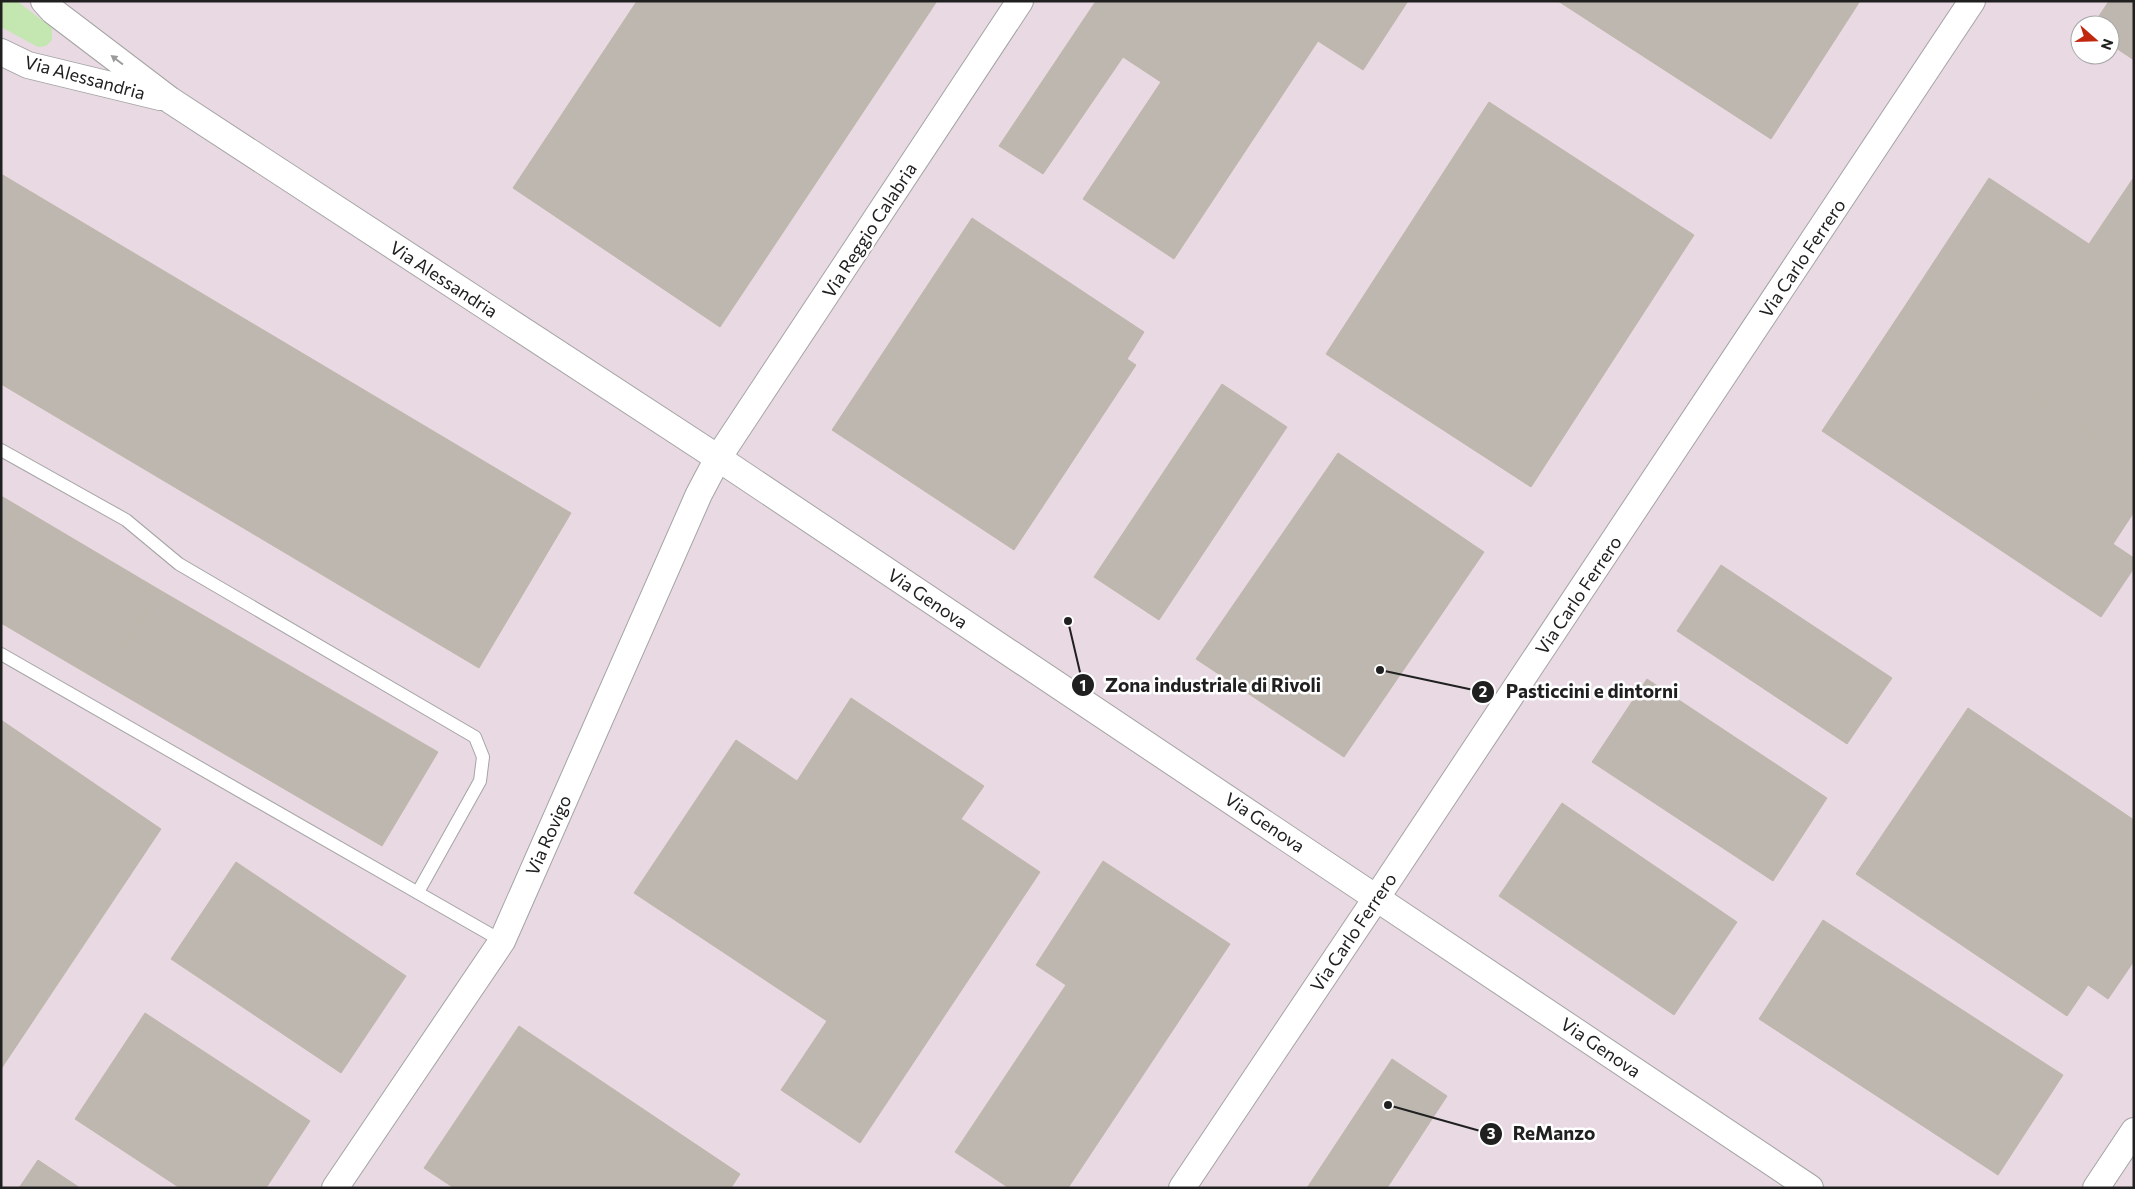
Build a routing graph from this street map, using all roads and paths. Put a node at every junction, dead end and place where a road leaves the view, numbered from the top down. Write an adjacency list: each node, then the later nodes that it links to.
1 (44, 1): 5 (street, Via Alessandria, one-way to 1)
2 (1020, 1): 7 (street, Via Reggio Calabria)
3 (1972, 1): 10 (street, Via Carlo Ferrero)
4 (1, 52): 5 (street, Via Alessandria)
5 (170, 100): 7 (street, Via Alessandria)
6 (1, 450): 9 (lane)
7 (718, 458): 10 (street, Via Genova); 11 (street, Via Rovigo)
8 (1, 654): 9 (lane)
9 (418, 892): 11 (lane)
10 (1377, 897): 14 (street, Via Carlo Ferrero); 15 (street, Via Genova)
11 (502, 941): 13 (street, Via Rovigo)
12 (2134, 1131): 16 (street)
13 (335, 1188)
14 (1182, 1188)
15 (1810, 1188)
16 (2096, 1188)

